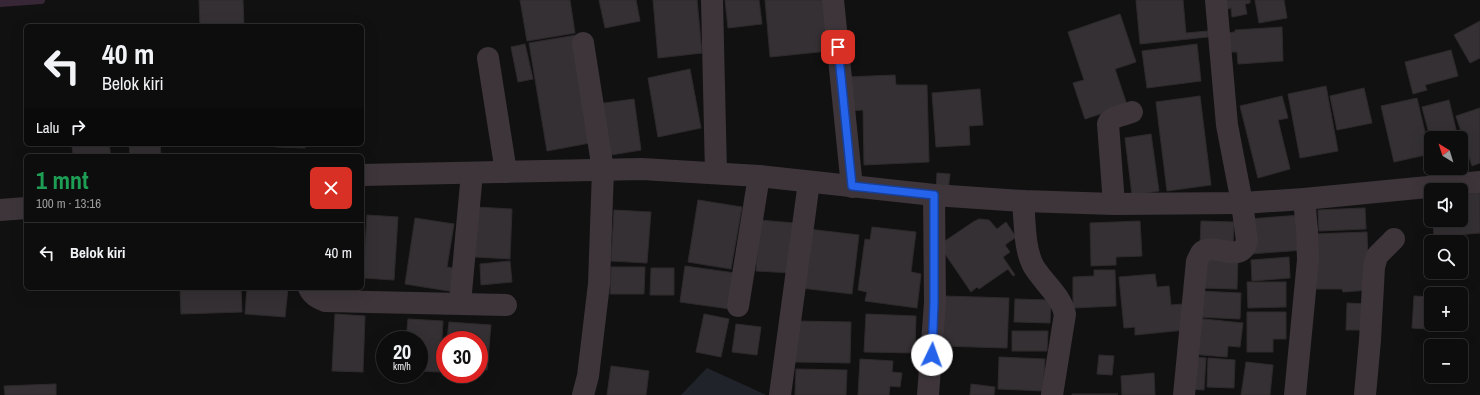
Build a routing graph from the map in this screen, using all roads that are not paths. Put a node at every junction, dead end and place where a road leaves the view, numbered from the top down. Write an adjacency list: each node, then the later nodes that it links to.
1 (712, 0): 10 (street)
2 (833, 0): 15 (street)
3 (1216, 0): 19 (street)
4 (583, 43): 7 (street)
5 (488, 58): 8 (street)
6 (1132, 112): 20 (street)
7 (602, 170): 8 (street); 10 (street); 28 (street)
8 (506, 172): 9 (street)
9 (472, 173): 11 (street); 25 (street)
10 (716, 173): 12 (street)
11 (364, 175)
12 (759, 176): 13 (street); 27 (street)
13 (809, 182): 15 (street); 29 (street)
14 (1480, 182): 17 (street)
15 (852, 186): 16 (street)
16 (934, 195): 18 (street); 30 (street)
17 (1304, 199): 19 (street); 33 (street)
18 (1023, 201): 20 (street); 31 (street)
19 (1242, 203): 20 (street); 32 (street)
20 (1114, 204)
21 (24, 208): 22 (street)
22 (0, 210)
23 (1394, 239): 34 (street)
24 (310, 290): 25 (street)
25 (460, 303): 26 (street)
26 (506, 304)
27 (738, 306)
28 (583, 395)
29 (780, 395)
30 (928, 395)
31 (1052, 395)
32 (1184, 395)
33 (1295, 395)
34 (1365, 395)

